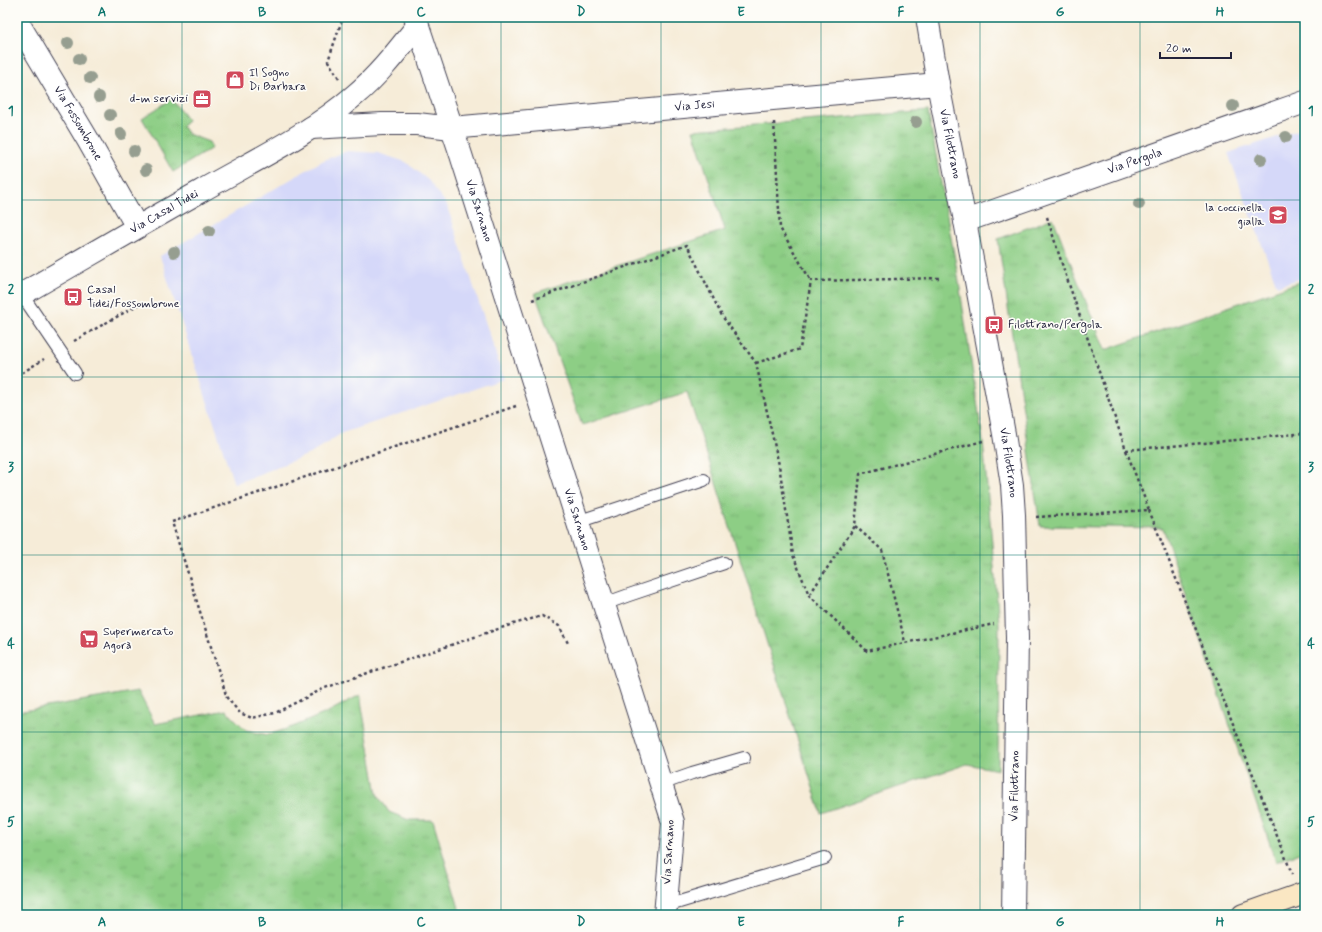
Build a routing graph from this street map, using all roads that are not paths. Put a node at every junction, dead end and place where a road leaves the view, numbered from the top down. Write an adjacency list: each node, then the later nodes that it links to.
1 (927, 17): 4 (street, Via Filottrano)
2 (17, 21): 9 (street, Via Fossombrone)
3 (417, 21): 6 (street, Via Casal Tidei); 7 (street, Via Sarnano)
4 (938, 84): 7 (street, Via Jesi); 8 (street, Via Filottrano)
5 (1305, 102): 8 (street, Via Pergola)
6 (312, 128): 7 (street, Via Casal Tidei); 9 (street, Via Casal Tidei)
7 (452, 128): 13 (street, Via Sarnano)
8 (965, 221): 21 (street, Via Filottrano)
9 (137, 227): 10 (street, Via Casal Tidei)
10 (19, 296): 11 (lane)
11 (75, 373)
12 (704, 480): 13 (lane)
13 (577, 522): 15 (street, Via Sarnano)
14 (724, 563): 15 (lane)
15 (604, 604): 17 (street, Via Sarnano)
16 (744, 758): 17 (lane)
17 (661, 784): 20 (street, Via Sarnano)
18 (825, 858): 20 (lane)
19 (1305, 893): 22 (street)
20 (665, 910)
21 (1013, 915)
22 (1243, 915)

